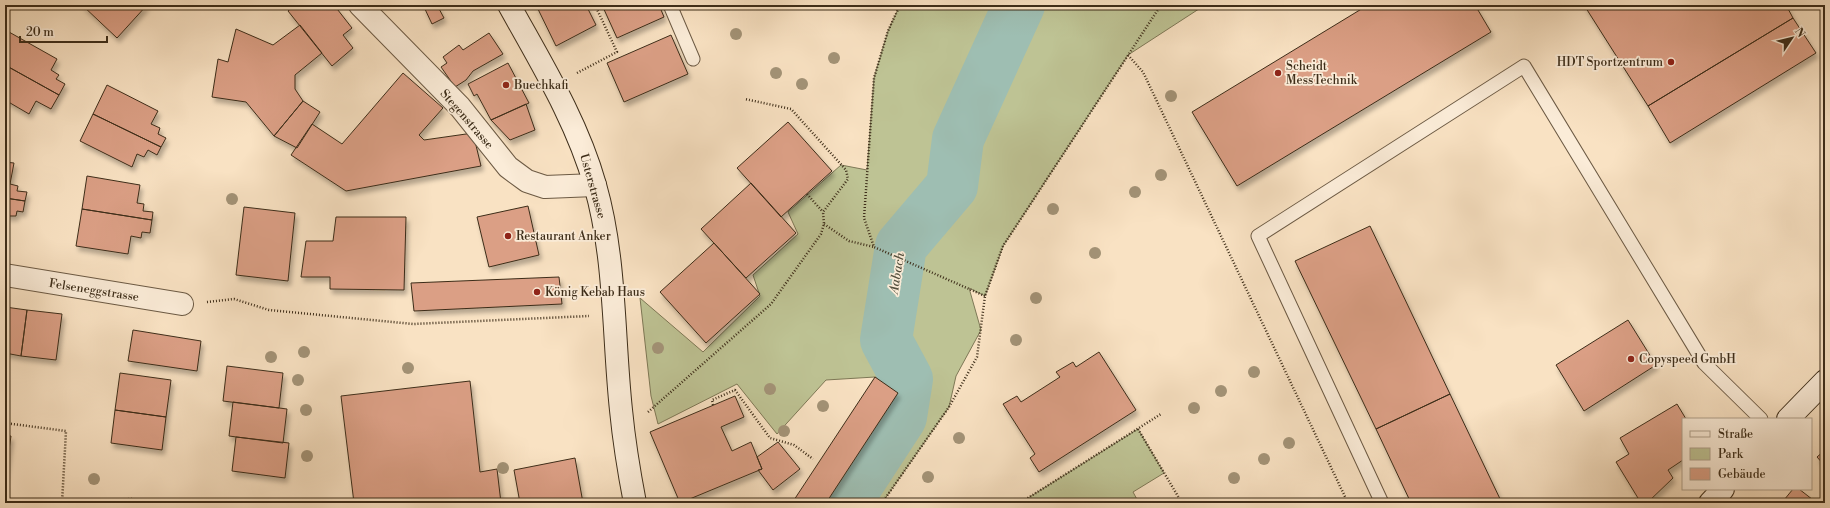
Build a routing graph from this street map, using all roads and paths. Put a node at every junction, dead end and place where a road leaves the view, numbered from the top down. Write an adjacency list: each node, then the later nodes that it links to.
1 (360, 5): 11 (street, Stegenstrasse)
2 (509, 5): 9 (street, Usterstrasse)
3 (595, 5): 9 (path)
4 (670, 5): 8 (lane)
5 (900, 5): 15 (path)
6 (1161, 5): 7 (path)
7 (1128, 55): 17 (path); 37 (path)
8 (693, 59)
9 (553, 86): 11 (street, Usterstrasse)
10 (746, 99): 13 (path)
11 (595, 185): 19 (street, Usterstrasse)
12 (807, 194): 13 (path)
13 (823, 212): 14 (path)
14 (824, 224): 15 (path); 27 (path)
15 (874, 247): 17 (path)
16 (5, 275): 18 (street, Felseneggstrasse)
17 (985, 296): 34 (path)
18 (182, 304): 19 (path)
19 (614, 315): 27 (street, Usterstrasse)
20 (1825, 380): 24 (street)
21 (713, 405): 28 (path)
22 (1161, 414): 26 (path)
23 (1760, 418): 38 (lane)
24 (1789, 418)
25 (5, 423): 30 (path)
26 (1138, 429): 35 (path); 36 (path)
27 (624, 434): 33 (street, Usterstrasse)
28 (813, 459)
29 (1722, 490): 39 (street)
30 (62, 503)
31 (68, 503): 32 (path)
32 (202, 503)
33 (635, 503)
34 (882, 503)
35 (1020, 503)
36 (1182, 503)
37 (1348, 503)
38 (1382, 503)
39 (1710, 503)

